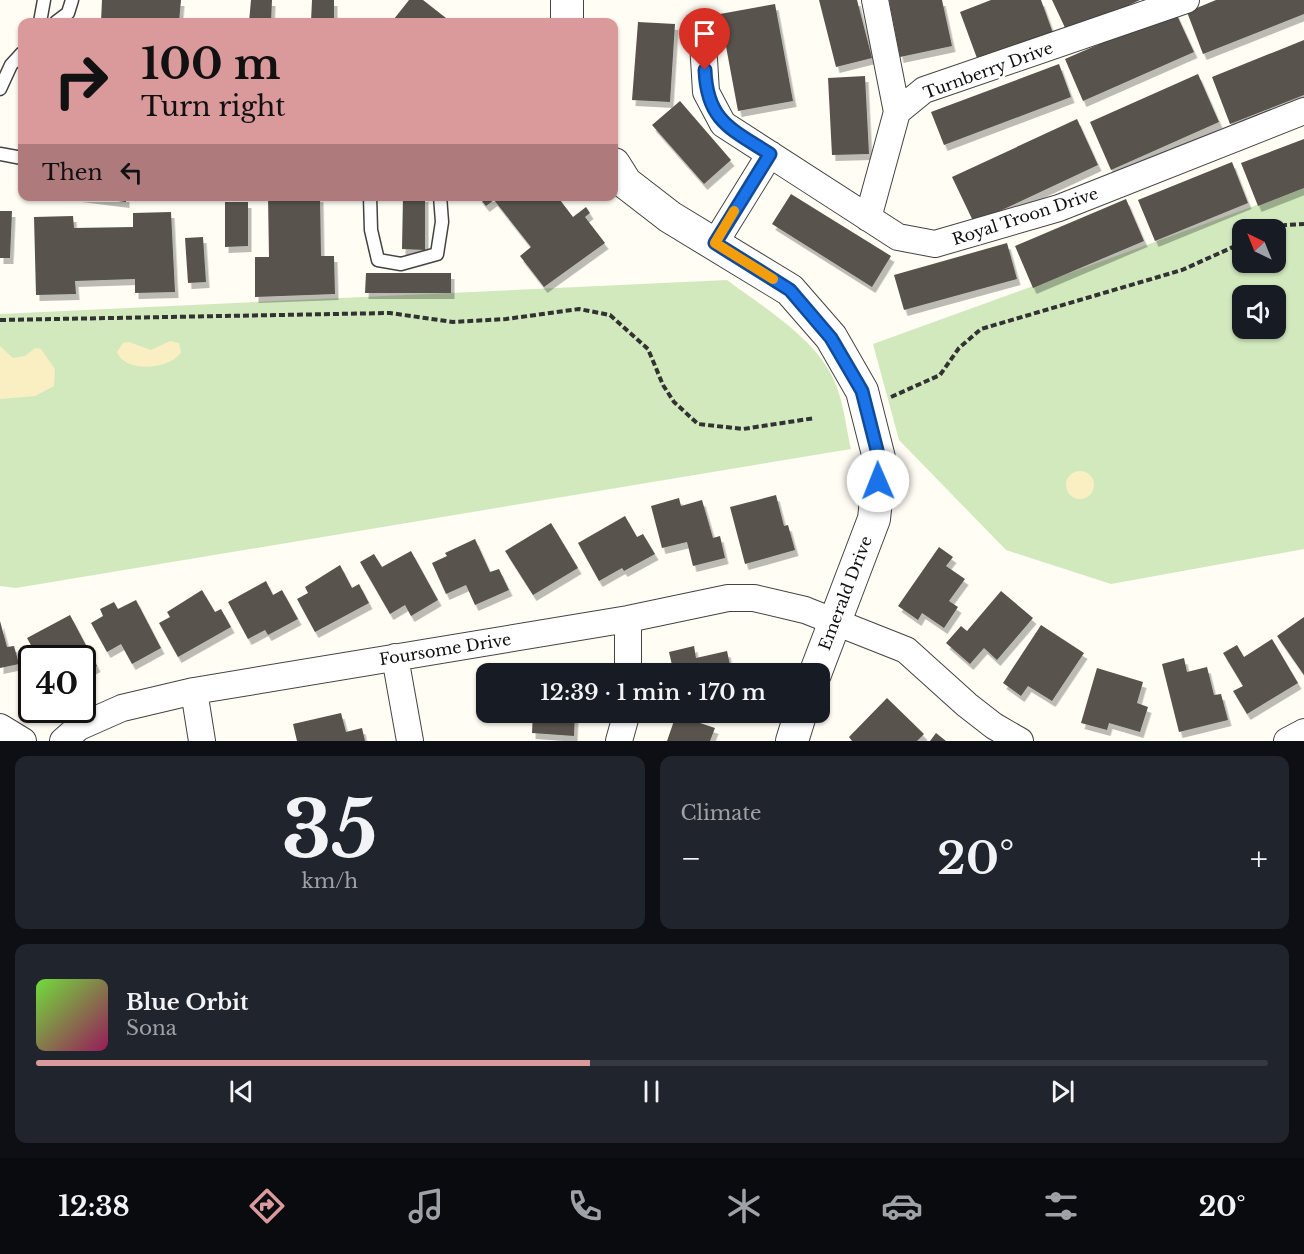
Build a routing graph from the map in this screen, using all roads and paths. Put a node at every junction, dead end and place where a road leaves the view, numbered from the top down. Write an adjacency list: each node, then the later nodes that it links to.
1 (44, 0): 6 (lane)
2 (72, 0): 7 (lane)
3 (567, 0): 8 (street)
4 (875, 0): 13 (street)
5 (1186, 0): 13 (street, Turnberry Drive)
6 (41, 18)
7 (61, 18)
8 (567, 18)
9 (702, 26): 15 (street, Royal Troon Drive)
10 (18, 58): 11 (lane)
11 (0, 89)
12 (1304, 111): 20 (street, Royal Troon Drive)
13 (897, 112): 20 (street)
14 (0, 154): 16 (lane)
15 (770, 154): 20 (street, Royal Troon Drive); 23 (street)
16 (18, 157)
17 (618, 170): 23 (street, Emerald Drive)
18 (370, 201): 19 (lane)
19 (440, 201)
20 (867, 218)
21 (1304, 224): 22 (path)
22 (1286, 225)
23 (715, 243): 29 (street, Emerald Drive)
24 (1232, 248): 26 (path)
25 (0, 320): 27 (path)
26 (891, 397)
27 (815, 418)
28 (628, 619): 29 (street, Foursome Drive); 30 (street, Foursome Drive); 31 (street)
29 (835, 621): 32 (street, Emerald Drive); 44 (street, Foursome Drive)
30 (395, 657): 33 (street, Foursome Drive); 41 (street)
31 (628, 663)
32 (819, 663)
33 (194, 691): 39 (street, Foursome Drive); 40 (street)
34 (624, 723): 42 (street)
35 (798, 723): 43 (street)
36 (0, 727): 38 (street)
37 (1304, 732): 45 (street)
38 (23, 741)
39 (63, 741)
40 (202, 741)
41 (410, 741)
42 (620, 741)
43 (792, 741)
44 (1020, 741)
45 (1287, 741)

